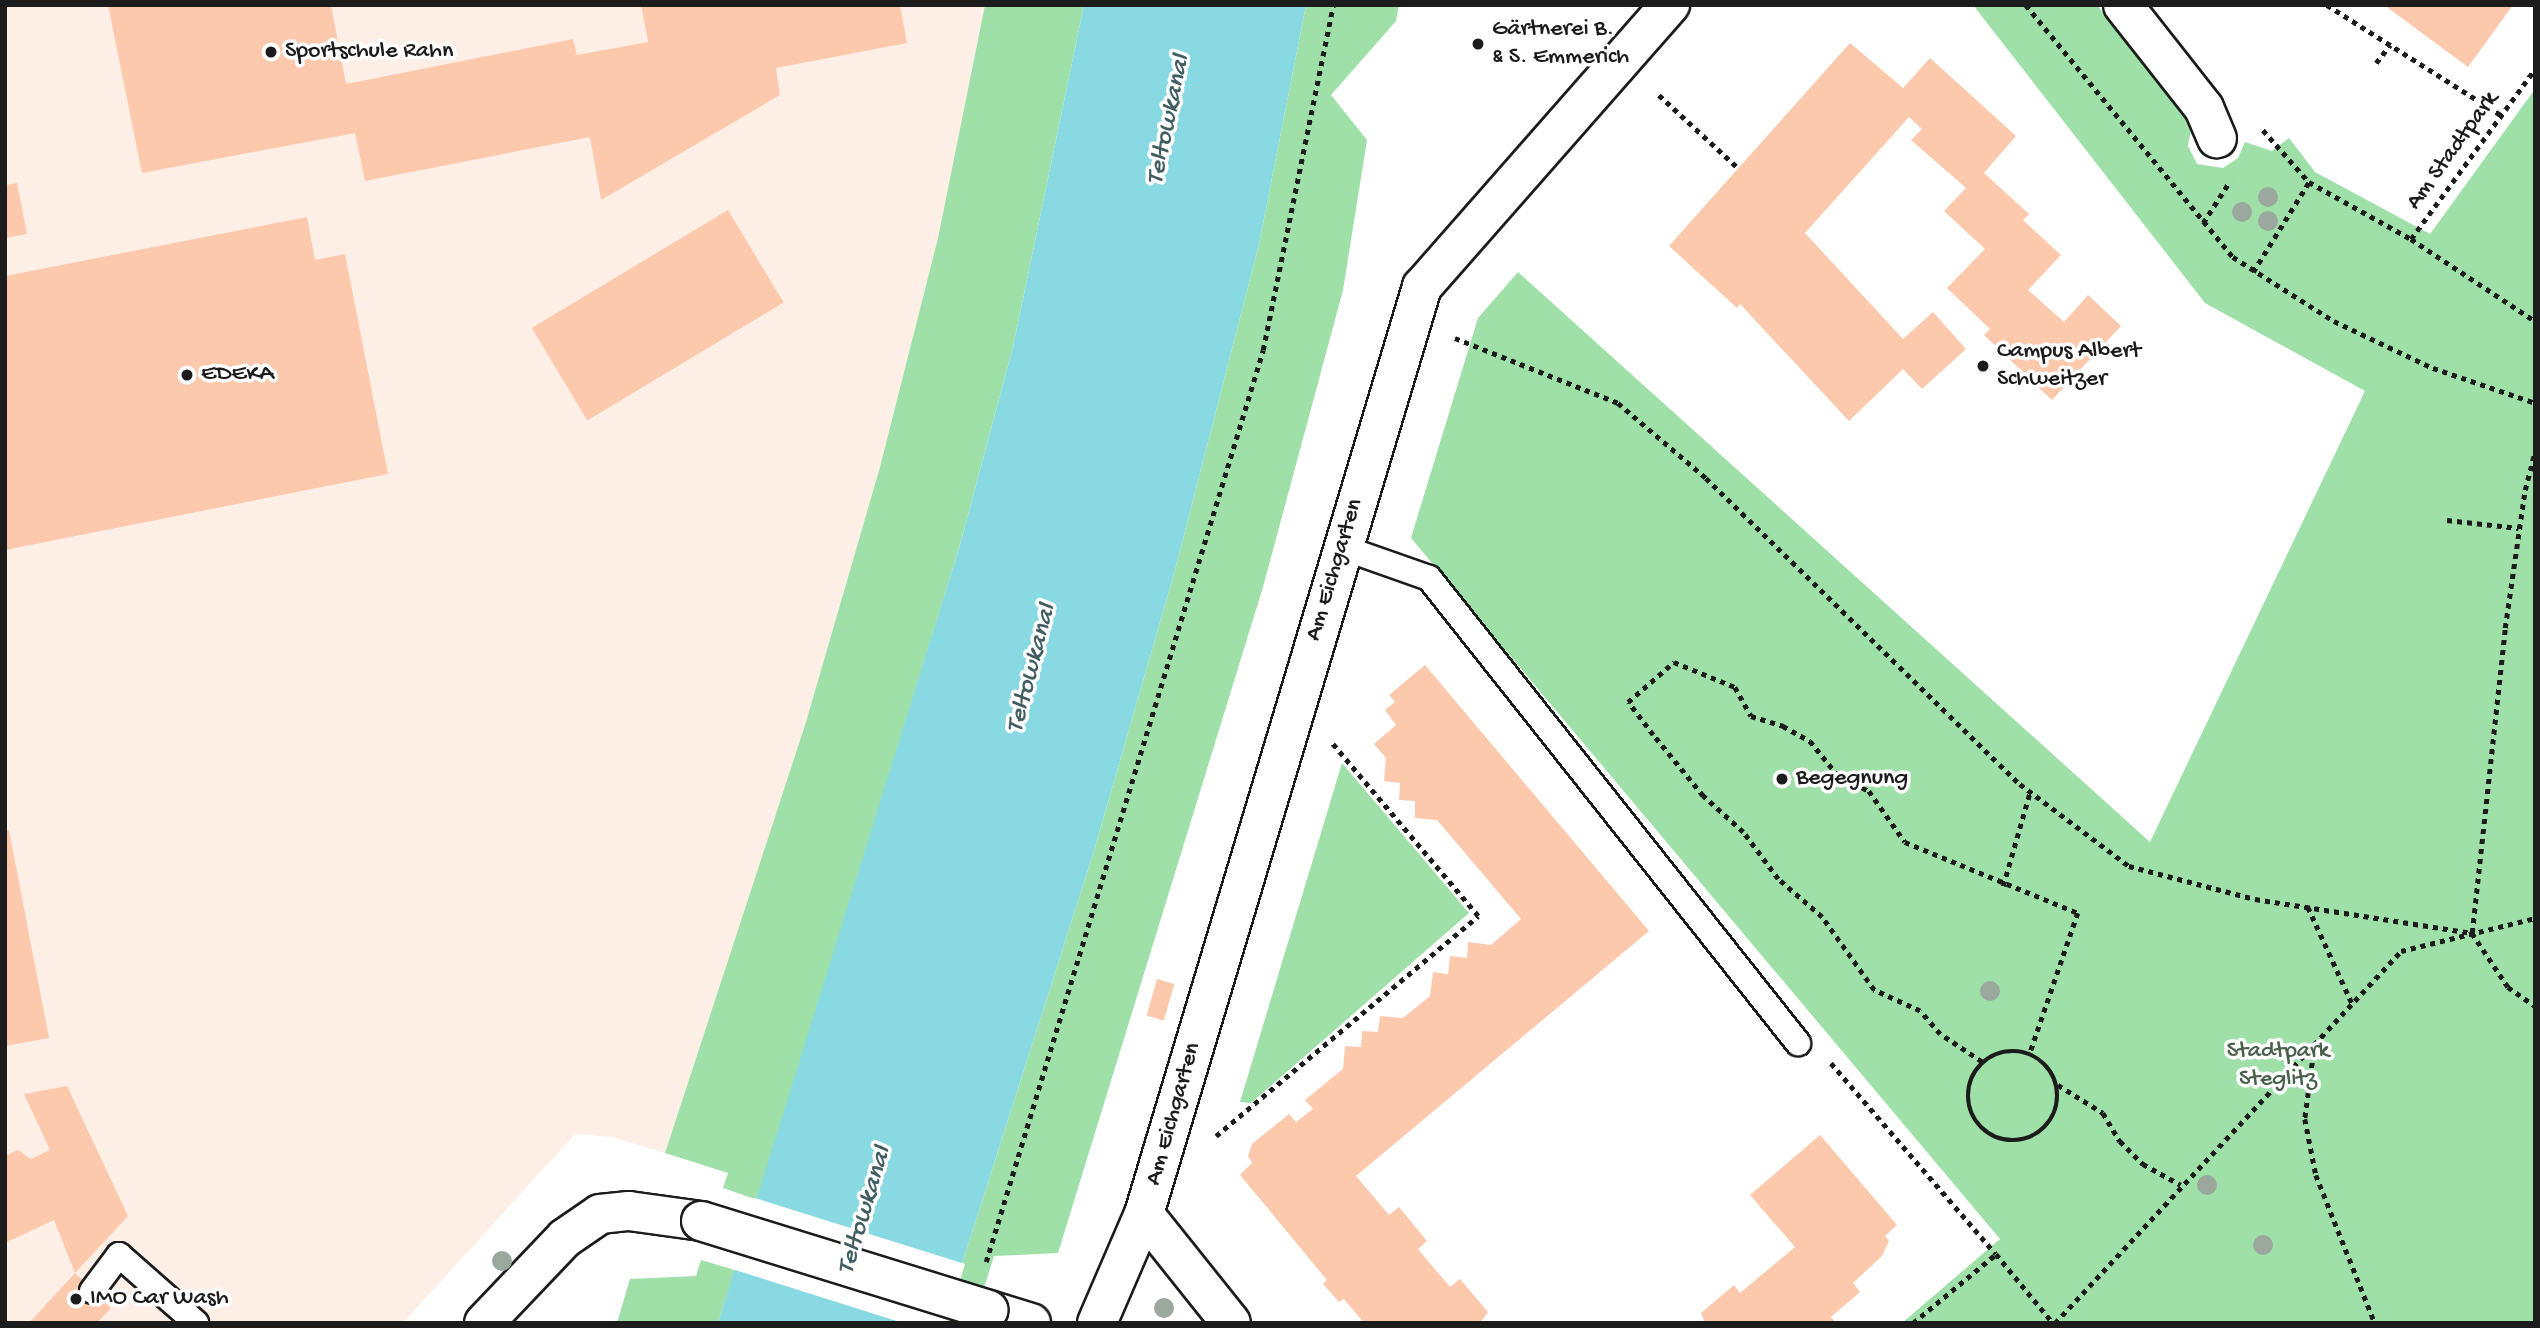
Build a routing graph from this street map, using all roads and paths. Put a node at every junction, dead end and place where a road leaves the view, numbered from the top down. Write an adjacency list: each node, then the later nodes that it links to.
1 (1333, 5): 41 (path)
2 (1670, 5): 23 (street, Am Eichgarten)
3 (2026, 5): 16 (path)
4 (2123, 5): 12 (street)
5 (2327, 5): 6 (path)
6 (2390, 45): 7 (path); 10 (path)
7 (2376, 63)
8 (2535, 69): 10 (path, Am Stadtpark)
9 (1659, 94): 13 (path)
10 (2501, 115): 15 (path, Am Stadtpark)
11 (2264, 129): 14 (path, Am Stadtpark)
12 (2217, 138)
13 (1738, 168)
14 (2309, 182): 15 (path, Am Stadtpark); 16 (path)
15 (2411, 239): 17 (path)
16 (2253, 271): 19 (path)
17 (2535, 321)
18 (1451, 336): 25 (path)
19 (2535, 403)
20 (2535, 451): 22 (path)
21 (2447, 520): 22 (path)
22 (2519, 528): 29 (path)
23 (1341, 547): 33 (lane); 39 (street, Am Eichgarten)
24 (1327, 737): 37 (path)
25 (2030, 792): 26 (path); 27 (path)
26 (2003, 886): 34 (path); 35 (path)
27 (2308, 907): 29 (path); 30 (path)
28 (2535, 918): 29 (path)
29 (2473, 933): 30 (path); 31 (path)
30 (2352, 1003): 32 (path)
31 (2535, 1006)
32 (2315, 1042): 38 (path); 50 (path)
33 (1798, 1043): 40 (path)
34 (2030, 1053): 35 (path); 36 (path)
35 (1982, 1062): 36 (path)
36 (2057, 1084): 38 (path)
37 (1211, 1140)
38 (2181, 1185): 49 (path)
39 (1144, 1214): 46 (street, Am Eichgarten); 47 (street)
40 (1996, 1254): 48 (path); 49 (path)
41 (983, 1270)
42 (92, 1291): 43 (lane)
43 (196, 1323)
44 (484, 1323): 45 (street, bridge)
45 (1031, 1323)
46 (1097, 1323)
47 (1231, 1323)
48 (1913, 1323)
49 (2054, 1323)
50 (2375, 1323)

